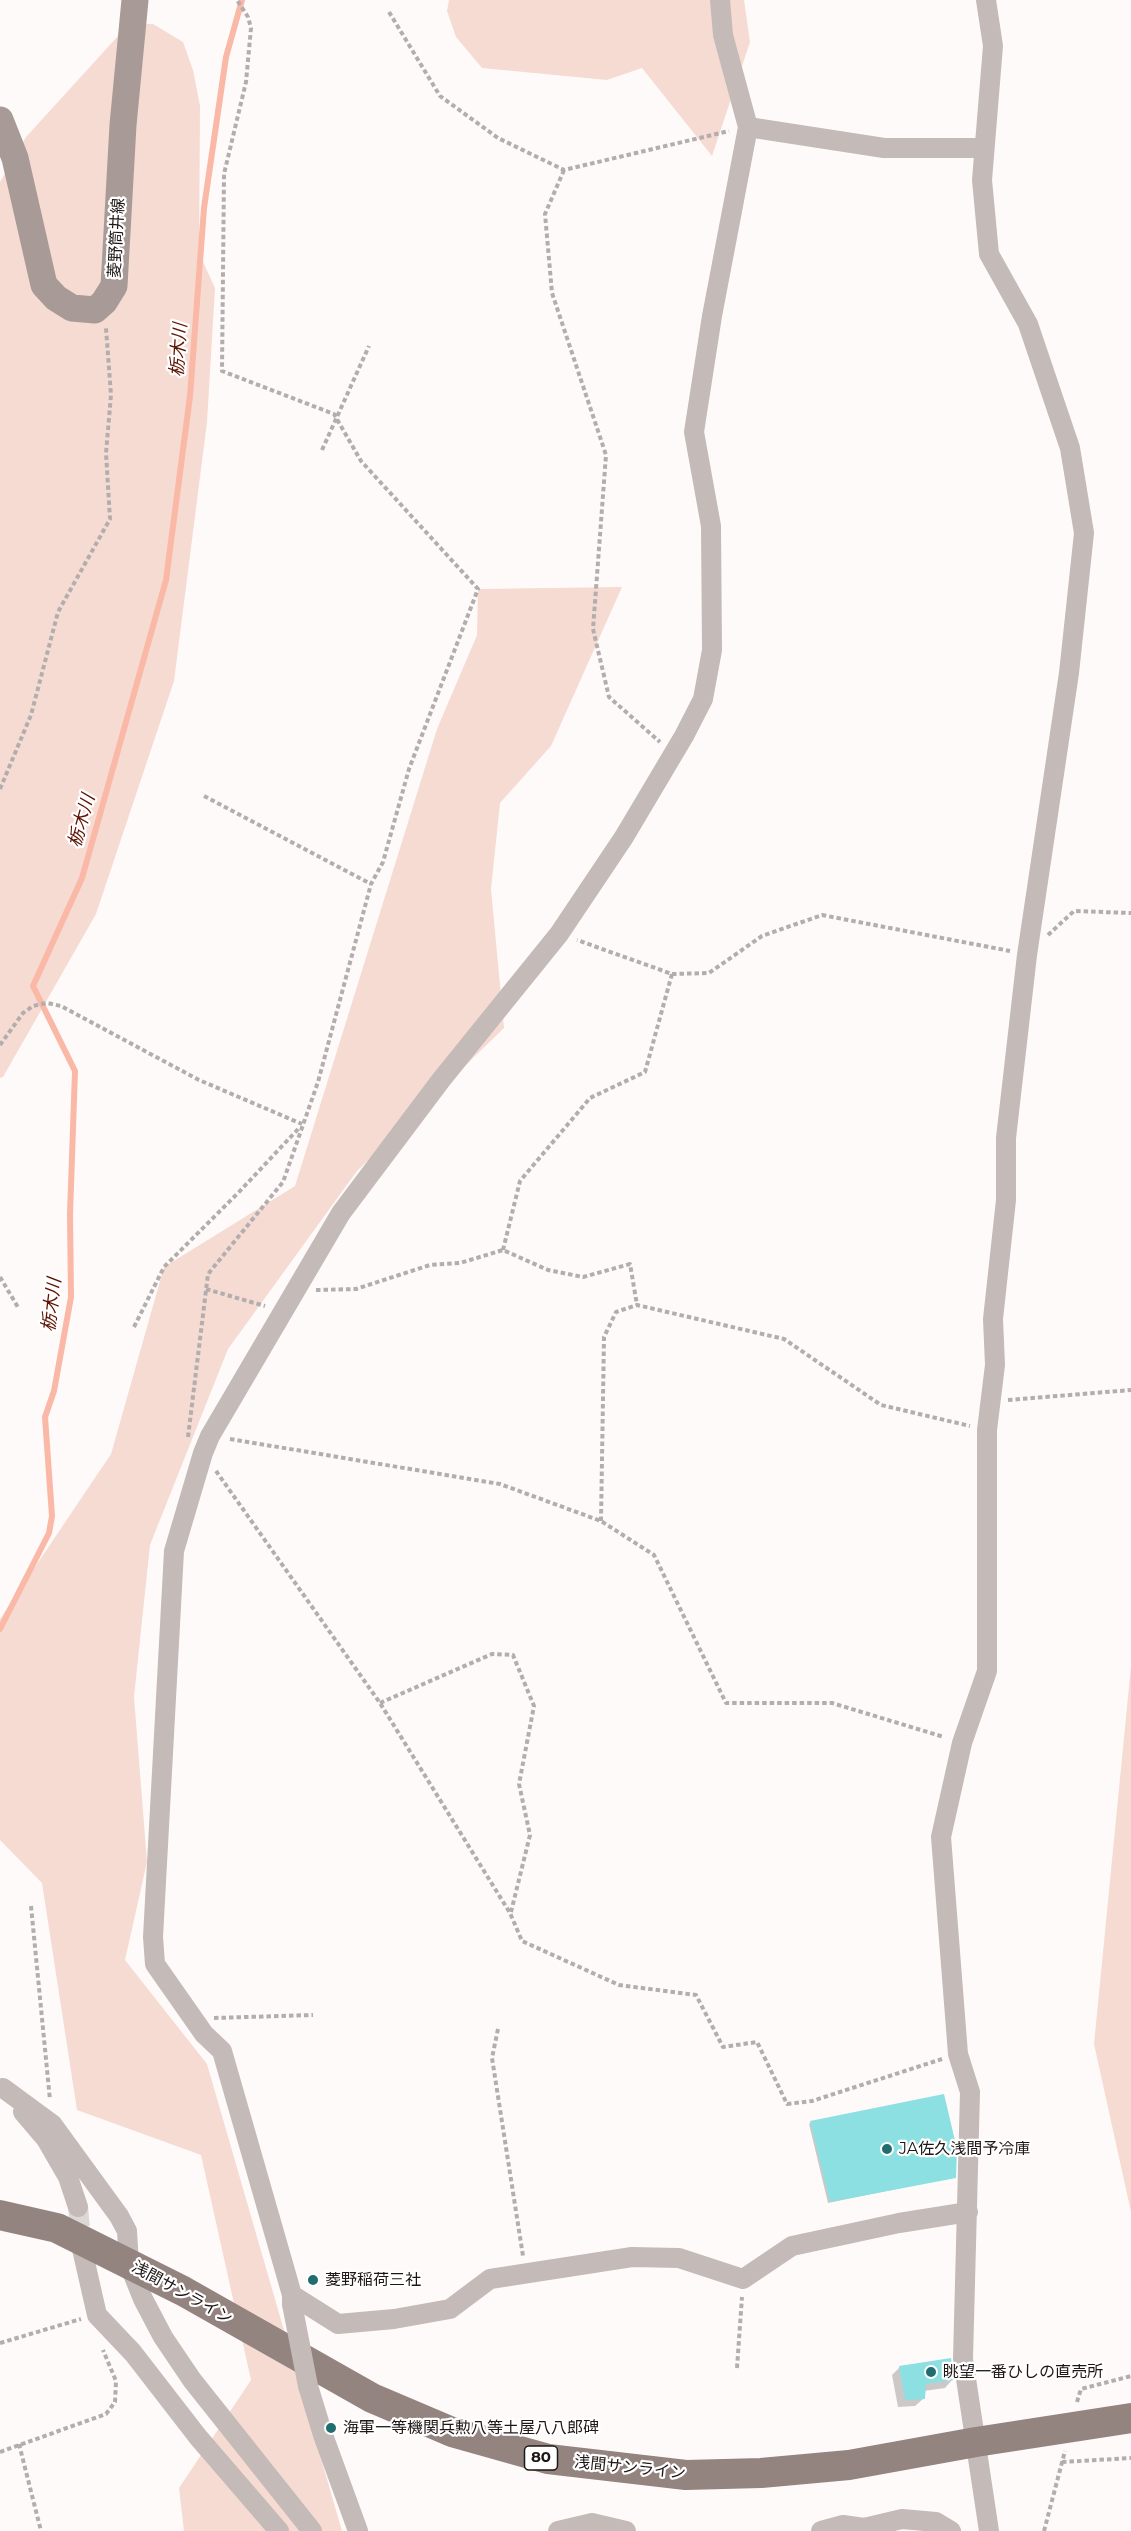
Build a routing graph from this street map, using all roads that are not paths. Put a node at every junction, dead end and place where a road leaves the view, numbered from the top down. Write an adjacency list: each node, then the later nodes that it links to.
1 (135, 0): 4 (main road, 菱野筒井線)
2 (720, 0): 5 (street)
3 (986, 0): 6 (street)
4 (0, 120)
5 (748, 127): 6 (street); 13 (street)
6 (983, 148): 9 (street)
7 (2, 2085): 8 (street); 12 (street)
8 (78, 2207)
9 (968, 2212): 13 (street); 15 (street)
10 (0, 2215): 12 (main road, 浅間サンライン / 80)
11 (82, 2249): 16 (street)
12 (129, 2264): 15 (main road, 浅間サンライン / 80); 17 (street)
13 (292, 2299): 18 (street, bridge)
14 (1131, 2418): 15 (main road, 浅間サンライン / 80)
15 (976, 2442): 23 (street)
16 (279, 2531)
17 (312, 2531)
18 (358, 2531)
19 (558, 2531): 20 (street)
20 (626, 2531)
21 (821, 2531): 22 (street)
22 (951, 2531)
23 (989, 2531)

